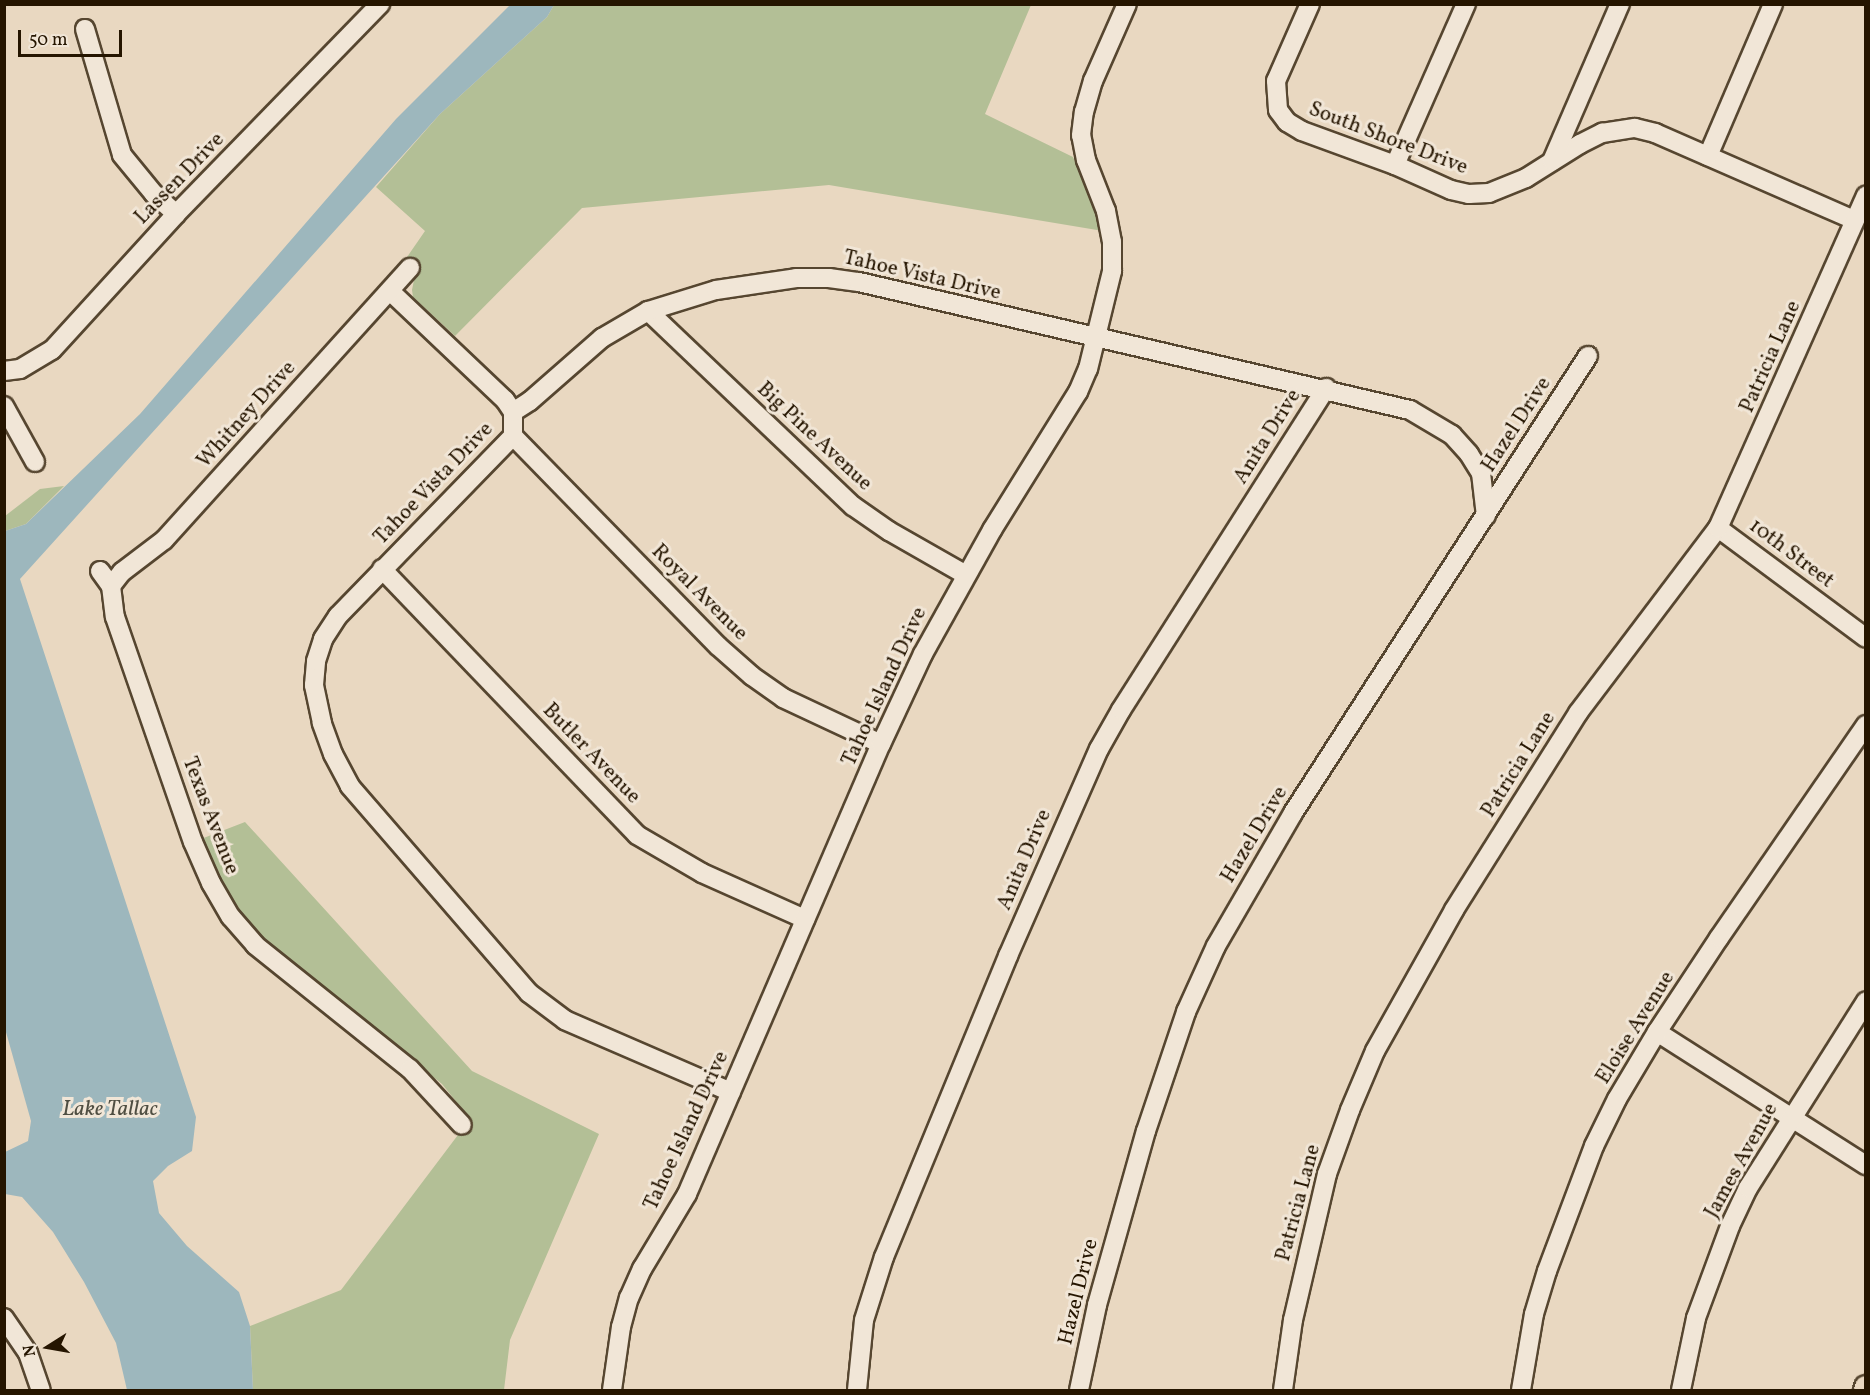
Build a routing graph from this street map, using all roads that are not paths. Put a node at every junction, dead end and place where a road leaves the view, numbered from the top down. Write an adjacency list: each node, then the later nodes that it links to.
1 (380, 4): 12 (street, Lassen Drive)
2 (1127, 4): 17 (street, Tahoe Island Drive)
3 (1310, 4): 10 (street, South Shore Drive)
4 (1466, 4): 10 (street)
5 (1620, 4): 9 (street)
6 (1773, 4): 8 (street)
7 (85, 29): 12 (street)
8 (1708, 156): 9 (street, South Shore Drive); 13 (street, South Shore Drive)
9 (1552, 161): 10 (street, South Shore Drive)
10 (1395, 165)
11 (1866, 195): 13 (street, Patricia Lane)
12 (177, 214): 19 (street, Lassen Drive)
13 (1854, 220): 26 (street, Patricia Lane)
14 (410, 268): 15 (street, Whitney Drive)
15 (391, 292): 22 (street); 30 (street, Whitney Drive)
16 (648, 311): 17 (street, Tahoe Vista Drive); 22 (street, Tahoe Vista Drive); 29 (street, Big Pine Avenue)
17 (1097, 340): 20 (street, Tahoe Vista Drive); 29 (street, Tahoe Island Drive)
18 (1588, 356): 25 (street, Hazel Drive)
19 (4, 371)
20 (1326, 388): 25 (street, Tahoe Vista Drive); 44 (street, Anita Drive)
21 (4, 406): 24 (street)
22 (513, 412): 23 (street, Tahoe Vista Drive)
23 (513, 436): 27 (street, Tahoe Vista Drive); 33 (street, Royal Avenue)
24 (35, 462)
25 (1486, 516): 45 (street, Hazel Drive)
26 (1718, 528): 31 (street, 10th Street); 46 (street, Patricia Lane)
27 (382, 569): 34 (street, Butler Avenue); 37 (street, Tahoe Vista Drive)
28 (100, 571): 30 (street, Texas Avenue)
29 (966, 575): 33 (street, Tahoe Island Drive)
30 (111, 586): 39 (street, Texas Avenue)
31 (1866, 638)
32 (1866, 725): 36 (street, Eloise Avenue)
33 (881, 744): 34 (street, Tahoe Island Drive)
34 (805, 920): 37 (street, Tahoe Island Drive)
35 (1866, 1001): 38 (street, James Avenue)
36 (1657, 1032): 38 (street); 47 (street, Eloise Avenue)
37 (731, 1092): 43 (street, Tahoe Island Drive)
38 (1791, 1116): 40 (street); 48 (street, James Avenue)
39 (462, 1125)
40 (1866, 1165)
41 (4, 1318): 42 (street)
42 (41, 1390)
43 (612, 1390)
44 (857, 1390)
45 (1079, 1390)
46 (1283, 1390)
47 (1521, 1390)
48 (1681, 1390)

